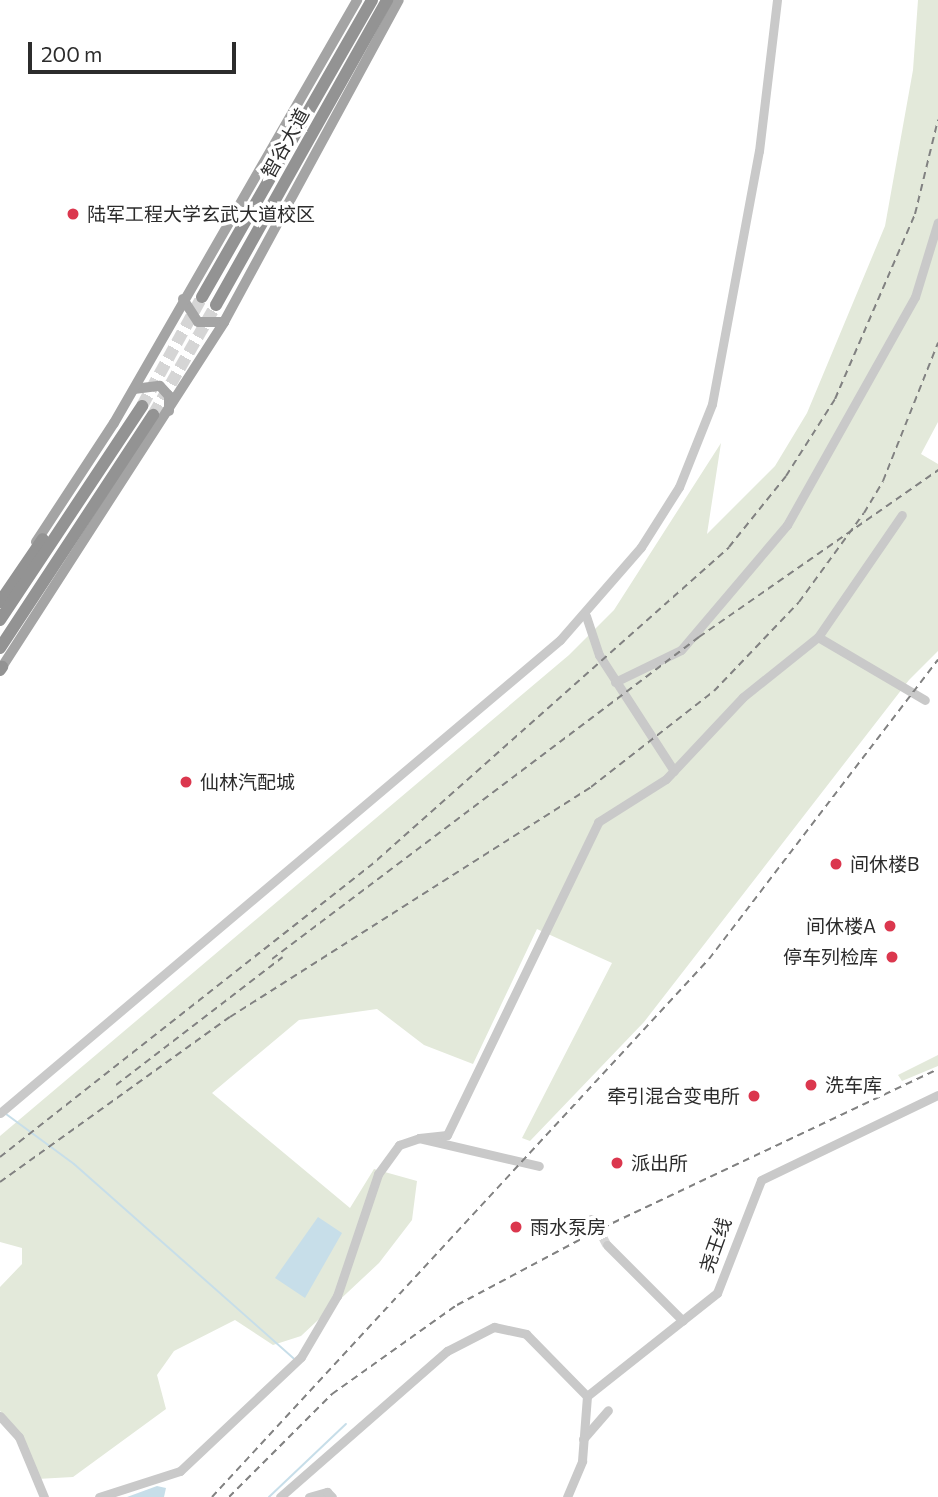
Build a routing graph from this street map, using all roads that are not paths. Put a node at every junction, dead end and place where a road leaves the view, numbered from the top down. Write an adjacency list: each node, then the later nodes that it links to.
1 (357, 0): 9 (main road)
2 (372, 0): 6 (highway, 智谷大道)
3 (387, 0): 6 (highway, 智谷大道)
4 (399, 0): 11 (main road)
5 (777, 0): 20 (street)
6 (371, 16): 8 (highway, 智谷大道); 10 (highway, 智谷大道)
7 (938, 222): 25 (street)
8 (202, 297)
9 (183, 299): 11 (main road); 12 (main road)
10 (216, 305)
11 (224, 322): 14 (main road)
12 (128, 398): 14 (main road); 16 (main road)
13 (142, 406): 21 (highway)
14 (168, 414): 24 (main road)
15 (153, 415): 23 (highway)
16 (65, 506): 18 (main road); 19 (highway)
17 (902, 515): 22 (street)
18 (0, 592)
19 (0, 602)
20 (586, 616): 25 (street); 29 (street)
21 (0, 620)
22 (818, 637): 26 (street); 27 (street)
23 (0, 648)
24 (1, 669)
25 (615, 682): 27 (street)
26 (925, 700)
27 (674, 771): 30 (street)
28 (938, 1095): 33 (street, 尧王线)
29 (0, 1113)
30 (419, 1138): 31 (street); 39 (street)
31 (539, 1166)
32 (607, 1245): 33 (street)
33 (683, 1321): 34 (street, 尧王线)
34 (587, 1396): 37 (street); 40 (street)
35 (608, 1410): 37 (street)
36 (0, 1416): 38 (street)
37 (582, 1440): 43 (street)
38 (44, 1497)
39 (99, 1497)
40 (280, 1497)
41 (309, 1497): 42 (street)
42 (332, 1497)
43 (567, 1497)

